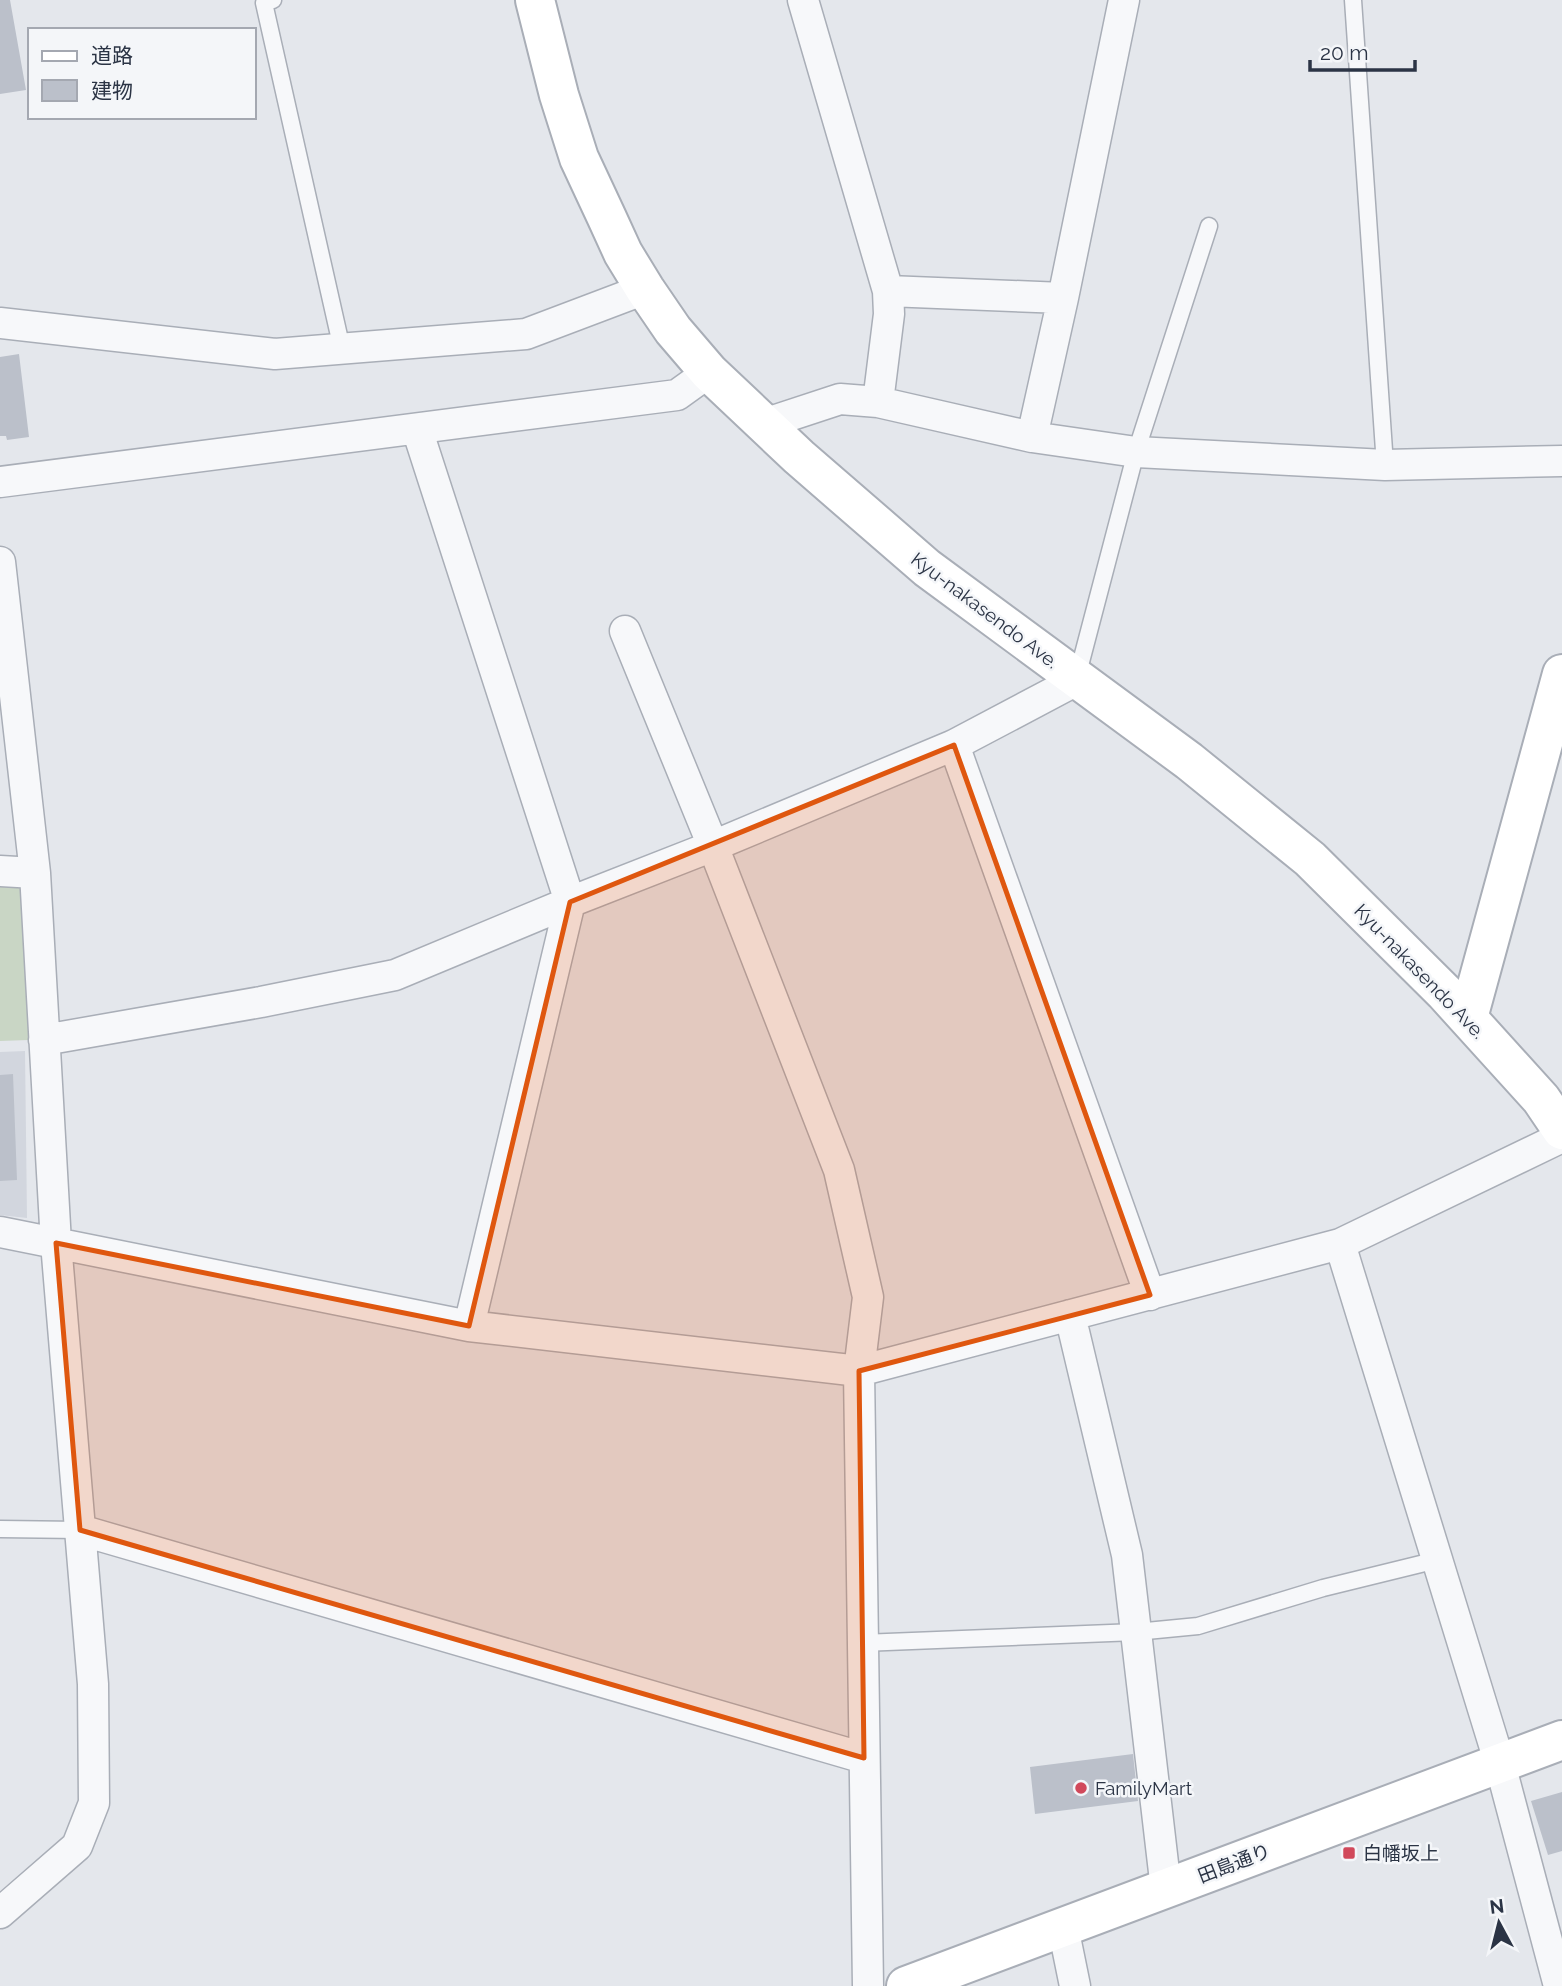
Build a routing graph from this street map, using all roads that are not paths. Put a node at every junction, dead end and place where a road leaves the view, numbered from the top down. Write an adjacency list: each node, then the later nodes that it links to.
1 (273, 0): 11 (lane)
2 (535, 0): 7 (main road, Kyu-nakasendo Ave.)
3 (803, 0): 8 (street)
4 (1124, 0): 9 (street)
5 (1353, 0): 19 (lane)
6 (1209, 226): 17 (lane)
7 (645, 289): 11 (street); 12 (main road, Kyu-nakasendo Ave.)
8 (888, 291): 9 (street); 13 (street)
9 (1063, 298): 16 (street)
10 (0, 323): 11 (street)
11 (342, 349)
12 (709, 372): 14 (main road, Kyu-nakasendo Ave.); 15 (street)
13 (878, 402): 14 (street); 16 (street)
14 (764, 424): 24 (main road, Kyu-nakasendo Ave.)
15 (416, 429): 20 (street); 29 (street)
16 (1032, 437): 17 (street)
17 (1136, 452): 19 (street); 24 (lane)
18 (1562, 461): 19 (street)
19 (1385, 465)
20 (0, 482)
21 (0, 562): 28 (street)
22 (625, 631): 26 (street)
23 (1562, 674): 30 (main road)
24 (1077, 680): 25 (street); 30 (main road, Kyu-nakasendo Ave.)
25 (954, 745): 26 (street); 38 (street)
26 (713, 846): 29 (street); 41 (street)
27 (0, 872): 28 (street)
28 (35, 873): 31 (street)
29 (570, 902): 31 (street); 40 (street)
30 (1468, 1018): 32 (main road, Kyu-nakasendo Ave.)
31 (44, 1040): 36 (street)
32 (1552, 1096): 33 (main road, Kyu-nakasendo Ave.)
33 (1562, 1130)
34 (1562, 1137): 37 (street)
35 (0, 1232): 36 (street)
36 (56, 1242): 40 (street); 43 (street)
37 (1340, 1244): 38 (street); 44 (street)
38 (1150, 1294): 39 (street)
39 (1070, 1315): 41 (street); 45 (street)
40 (469, 1326): 41 (street)
41 (859, 1371): 46 (street)
42 (0, 1529): 43 (lane)
43 (80, 1530): 48 (street); 51 (street)
44 (1437, 1560): 45 (lane); 49 (street)
45 (1136, 1632): 46 (lane); 50 (street)
46 (862, 1643): 48 (street)
47 (1562, 1740): 49 (main road, 田島通り)
48 (864, 1758): 53 (street)
49 (1500, 1763): 50 (main road, 田島通り); 56 (street)
50 (1166, 1889): 52 (main road, 田島通り)
51 (0, 1913)
52 (1063, 1927): 54 (main road, 田島通り); 55 (street)
53 (868, 1986)
54 (906, 1986)
55 (1075, 1986)
56 (1559, 1986)

